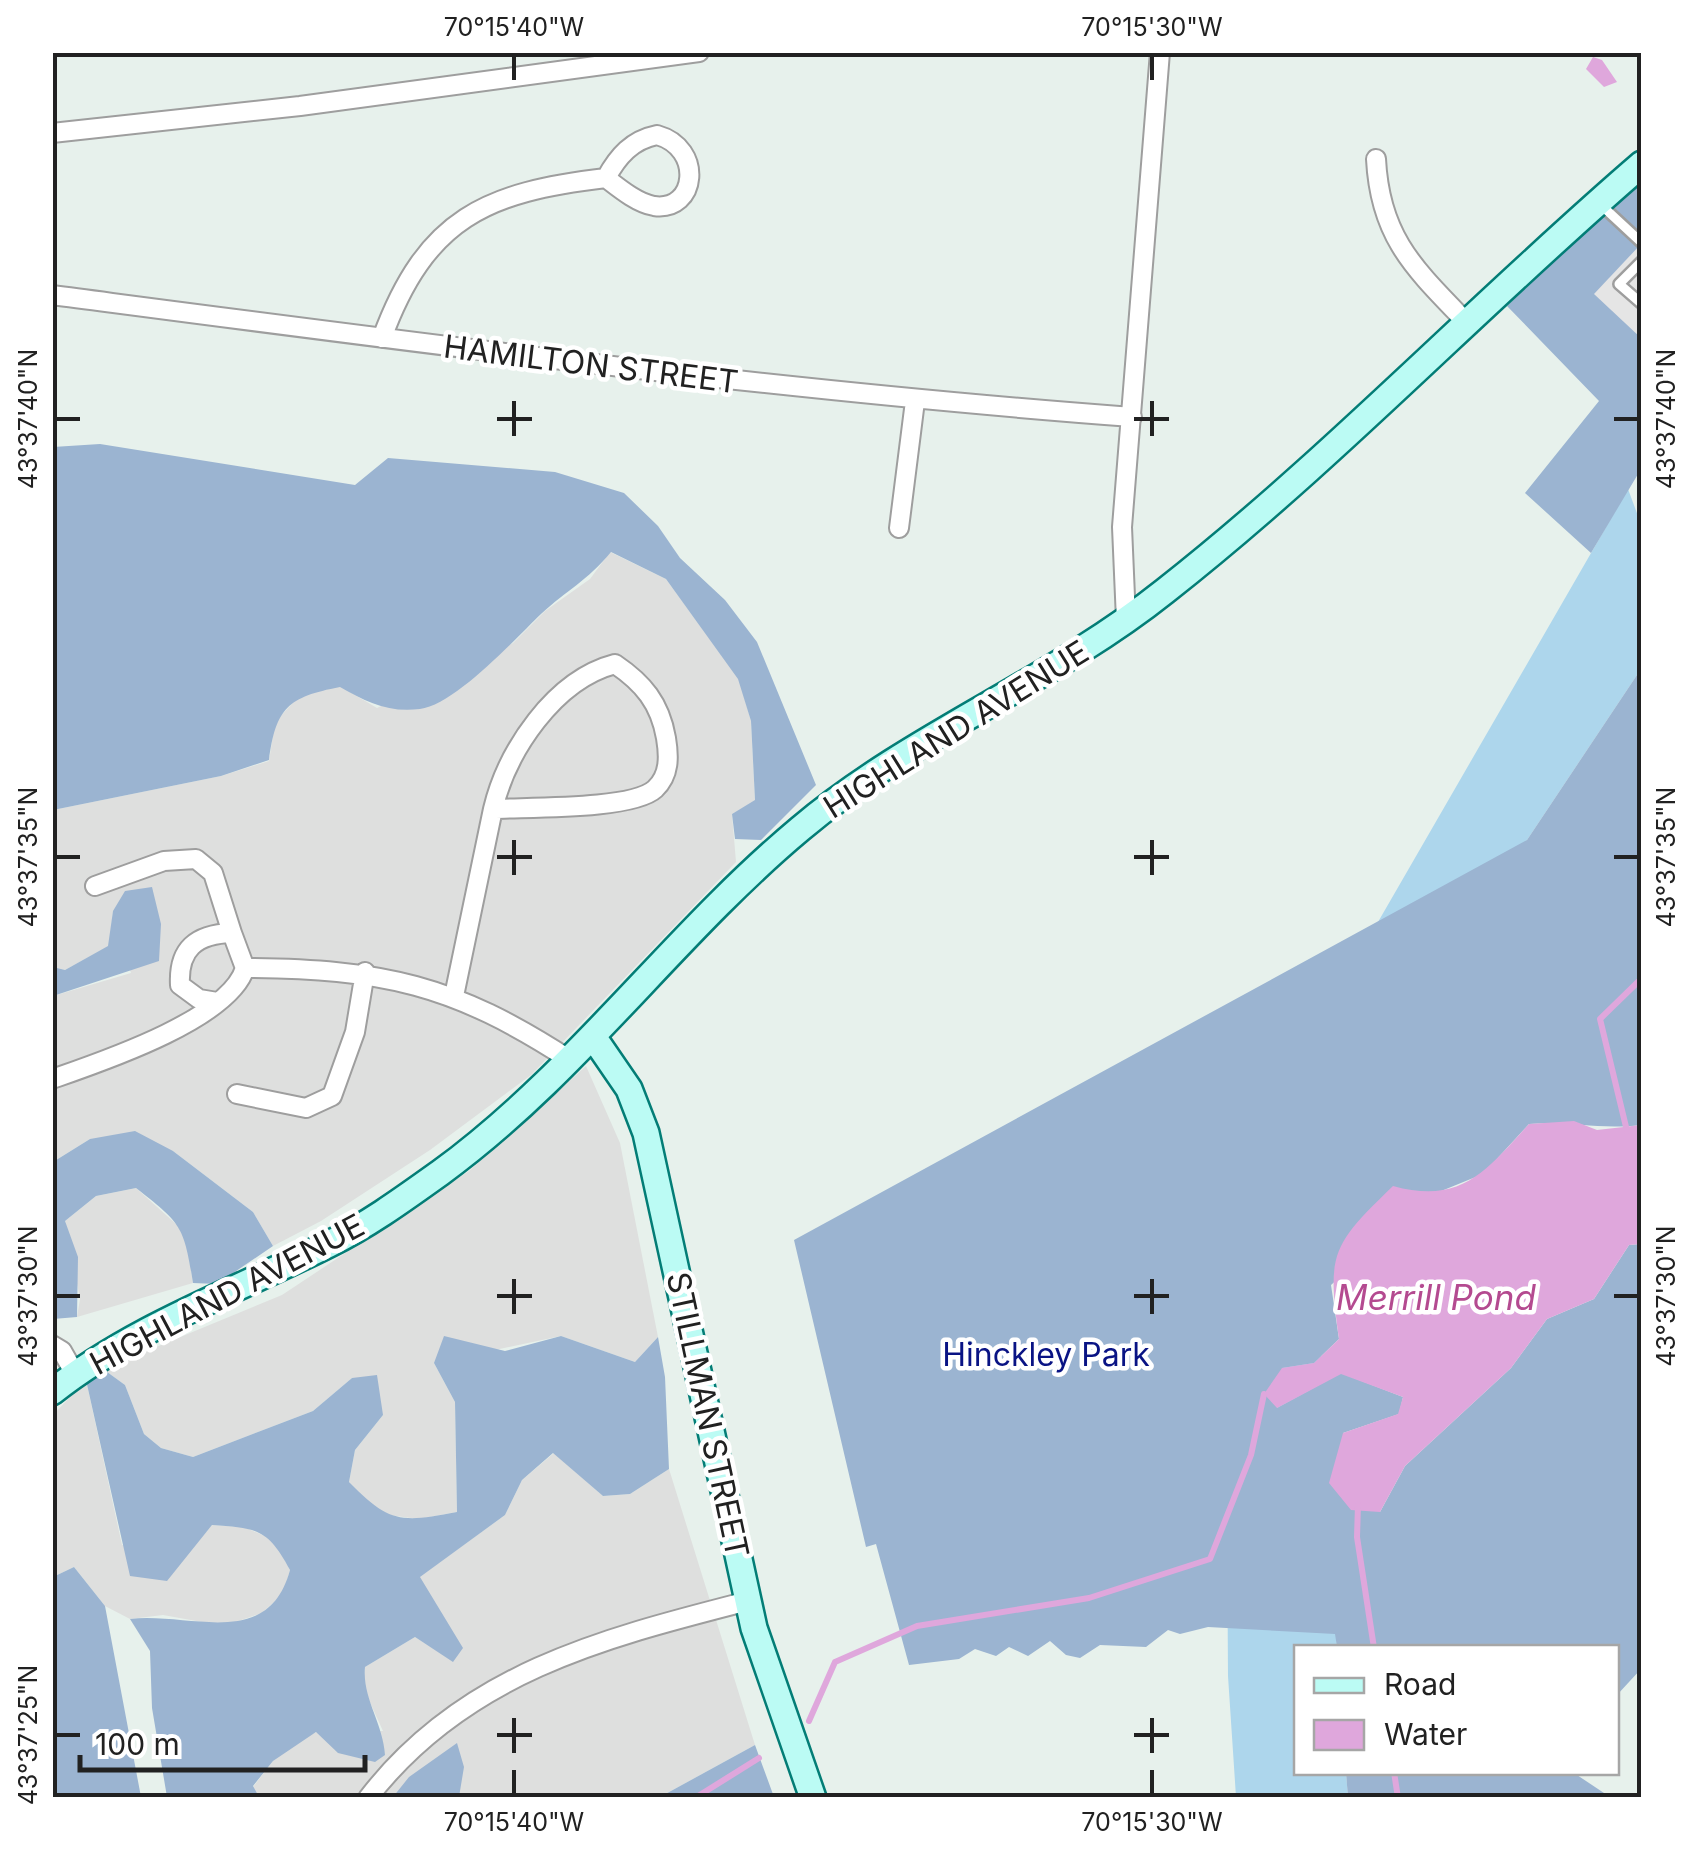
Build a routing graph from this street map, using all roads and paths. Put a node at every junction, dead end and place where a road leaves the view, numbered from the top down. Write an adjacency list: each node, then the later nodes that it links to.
1 (699, 52): 3 (street)
2 (1160, 52): 15 (street)
3 (52, 133)
4 (1376, 159): 12 (street)
5 (1642, 164): 7 (street, HIGHLAND AVENUE)
6 (606, 178): 6 (street); 13 (street)
7 (1598, 202): 8 (lane); 12 (street, HIGHLAND AVENUE)
8 (1642, 243)
9 (1642, 262): 11 (lane)
10 (52, 295): 13 (street, HAMILTON STREET)
11 (1642, 304)
12 (1467, 323): 17 (street, HIGHLAND AVENUE)
13 (382, 338): 14 (street, HAMILTON STREET)
14 (915, 401): 15 (street, HAMILTON STREET); 16 (street)
15 (1132, 417): 17 (street)
16 (899, 528)
17 (1126, 620): 25 (street, HIGHLAND AVENUE)
18 (493, 809): 18 (street); 23 (street)
19 (95, 886): 20 (street)
20 (232, 933): 21 (street); 24 (street)
21 (245, 968): 22 (street); 24 (street)
22 (365, 972): 23 (street); 28 (street)
23 (454, 996): 26 (street)
24 (216, 1002): 27 (street)
25 (594, 1038): 26 (street, HIGHLAND AVENUE); 32 (street, STILLMAN STREET)
26 (570, 1060): 30 (street, HIGHLAND AVENUE)
27 (52, 1080)
28 (237, 1094)
29 (52, 1346): 30 (street)
30 (75, 1374): 31 (street, HIGHLAND AVENUE)
31 (52, 1392)
32 (748, 1601): 33 (street); 34 (street, STILLMAN STREET)
33 (368, 1798)
34 (812, 1798)

